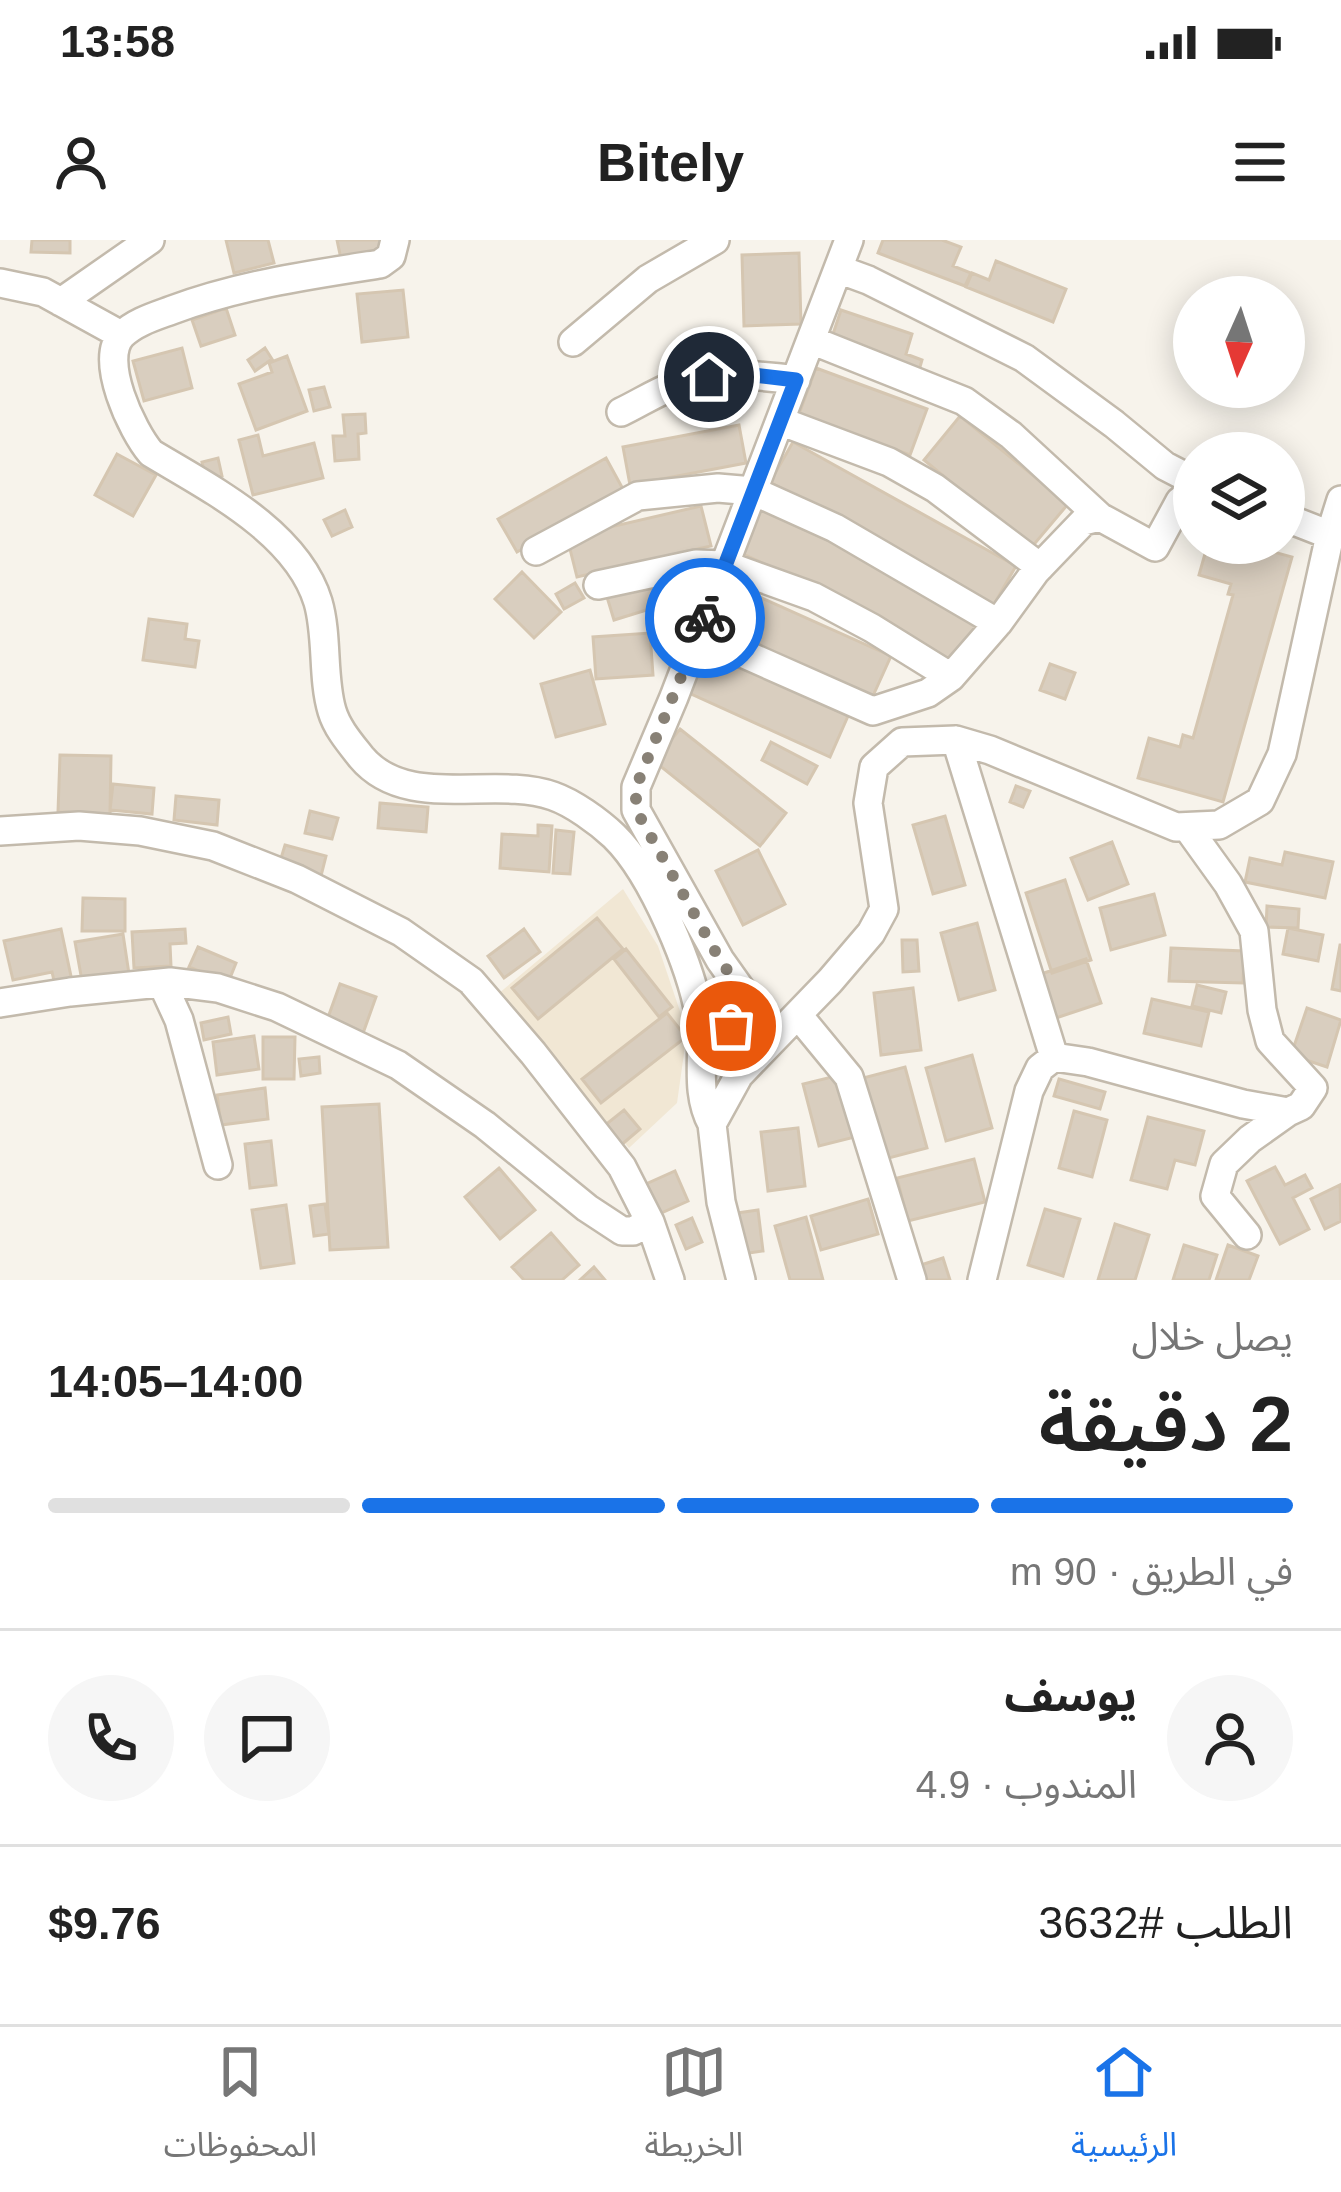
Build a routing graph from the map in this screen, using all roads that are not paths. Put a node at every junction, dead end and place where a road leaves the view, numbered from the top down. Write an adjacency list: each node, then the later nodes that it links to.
1 (150, 240): 7 (street)
2 (395, 240): 8 (street)
3 (715, 240): 10 (street)
4 (849, 240): 5 (street)
5 (838, 269): 9 (street); 14 (street)
6 (0, 284): 7 (street)
7 (61, 302): 8 (street)
8 (121, 335): 34 (street)
9 (811, 340): 11 (street); 18 (street)
10 (573, 342)
11 (796, 380): 12 (street); 13 (street)
12 (621, 412)
13 (780, 421): 15 (street); 23 (street)
14 (1173, 470)
15 (754, 491): 21 (street); 22 (street); 25 (street)
16 (1341, 500): 20 (street)
17 (1173, 514): 18 (street)
18 (1100, 517): 23 (street)
19 (1305, 526): 20 (street)
20 (1330, 536): 29 (street)
21 (536, 551)
22 (725, 565): 24 (street); 26 (street); 27 (street)
23 (1040, 567): 25 (street)
24 (598, 584)
25 (998, 623): 27 (street)
26 (699, 634): 27 (street); 34 (street)
27 (951, 677)
28 (956, 740): 29 (street); 33 (street); 35 (street)
29 (1187, 827): 36 (street)
30 (0, 831): 39 (street)
31 (162, 983): 32 (street); 38 (street); 39 (street)
32 (0, 1003)
33 (798, 1015): 37 (street); 43 (street)
34 (702, 1045): 37 (street)
35 (1054, 1057): 36 (street); 44 (street)
36 (1288, 1112): 40 (street)
37 (712, 1124): 42 (street)
38 (218, 1165)
39 (650, 1222): 41 (street)
40 (1247, 1235)
41 (670, 1280)
42 (741, 1280)
43 (912, 1280)
44 (982, 1280)

